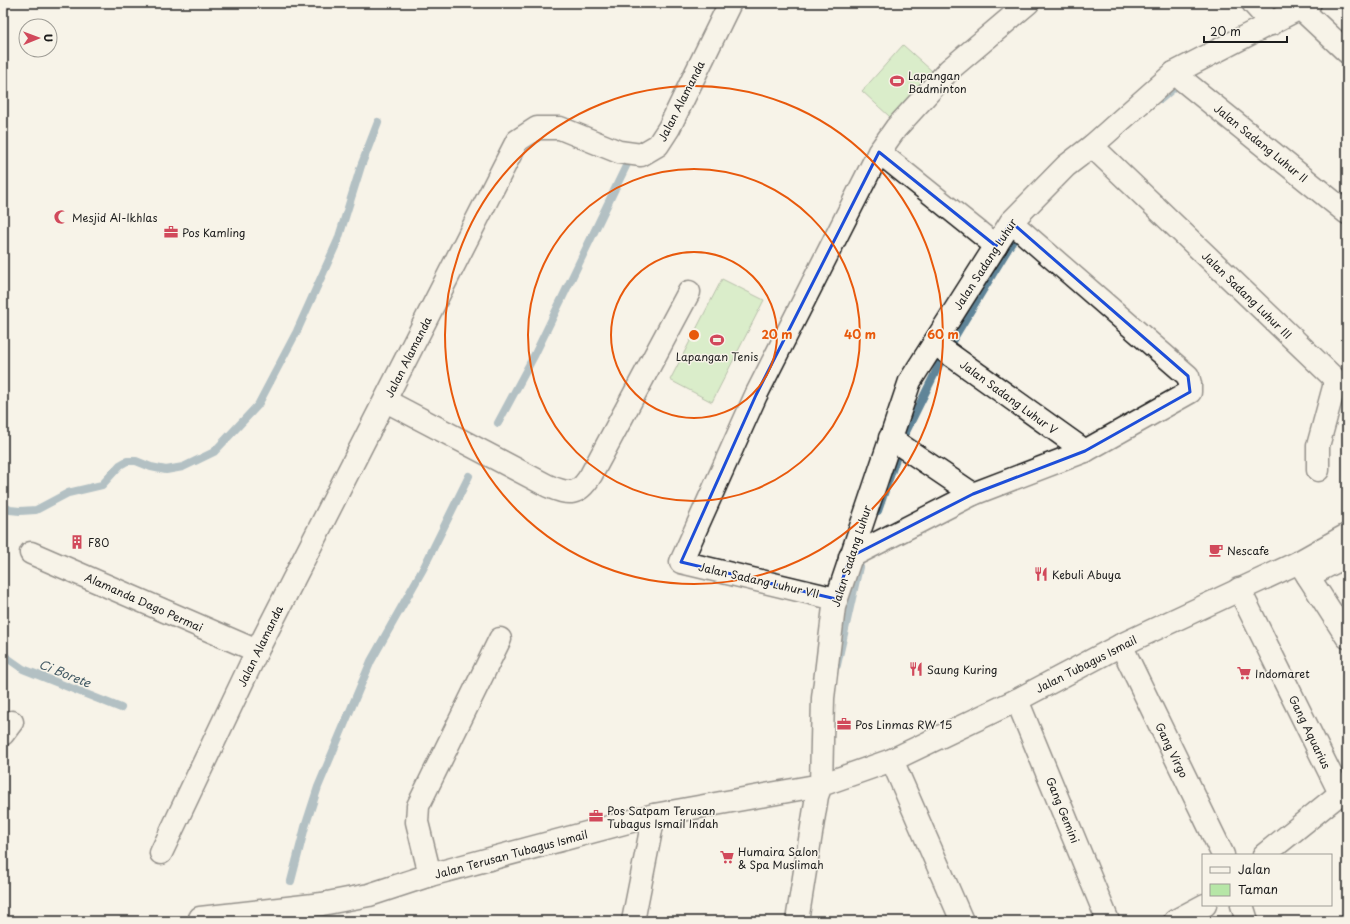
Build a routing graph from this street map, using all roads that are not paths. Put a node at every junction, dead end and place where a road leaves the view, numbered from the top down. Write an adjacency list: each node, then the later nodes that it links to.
1 (730, 3): 15 (street, Jalan Alamanda)
2 (1028, 3): 9 (street)
3 (1254, 3): 5 (street)
4 (1305, 5): 5 (street, Jalan Sadang Luhur); 6 (street)
5 (1272, 24): 7 (street, Jalan Sadang Luhur)
6 (1347, 52)
7 (1174, 73): 8 (street, Jalan Sadang Luhur); 10 (street, Jalan Sadang Luhur II)
8 (1092, 146): 11 (street, Jalan Sadang Luhur); 18 (street, Jalan Sadang Luhur III)
9 (879, 152): 12 (street); 26 (street, Jalan Sadang Luhur VII)
10 (1347, 213)
11 (1011, 222): 12 (street, Jalan Sadang Luhur); 17 (street)
12 (996, 246): 14 (street, Jalan Sadang Luhur)
13 (689, 292): 15 (street)
14 (934, 343): 16 (street, Jalan Sadang Luhur); 17 (street, Jalan Sadang Luhur V)
15 (386, 401): 30 (street, Jalan Alamanda)
16 (890, 438): 19 (street); 22 (street, Jalan Sadang Luhur)
17 (1085, 451): 19 (street)
18 (1318, 470)
19 (973, 494): 22 (street)
20 (1347, 535): 24 (street, Jalan Tubagus Ismail)
21 (31, 553): 30 (street, Alamanda Dago Permai)
22 (850, 556): 26 (street, Jalan Sadang Luhur)
23 (1347, 556): 24 (street)
24 (1304, 569): 25 (street, Jalan Tubagus Ismail); 27 (street)
25 (1239, 589): 29 (street, Jalan Tubagus Ismail); 34 (street, Gang Aquarius)
26 (836, 598): 33 (street, Jalan Sadang Luhur)
27 (1347, 637)
28 (500, 639): 39 (street)
29 (1121, 645): 31 (street, Jalan Tubagus Ismail); 37 (street, Gang Virgo)
30 (256, 651): 36 (street, Jalan Alamanda)
31 (1017, 700): 32 (street, Jalan Tubagus Ismail); 46 (street, Gang Gemini)
32 (892, 760): 33 (street, Jalan Tubagus Ismail); 45 (street)
33 (821, 785): 35 (street, Jalan Terusan Tubagus Ismail); 44 (street, Jalan Sadang Luhur)
34 (1343, 794): 38 (street)
35 (654, 815): 39 (street, Jalan Terusan Tubagus Ismail); 43 (street)
36 (161, 853)
37 (1223, 854)
38 (1265, 854)
39 (430, 875): 42 (street, Jalan Terusan Tubagus Ismail)
40 (1203, 906): 47 (street)
41 (1242, 906): 48 (street)
42 (200, 918)
43 (633, 921)
44 (797, 921)
45 (962, 921)
46 (1108, 921)
47 (1175, 921)
48 (1247, 921)

